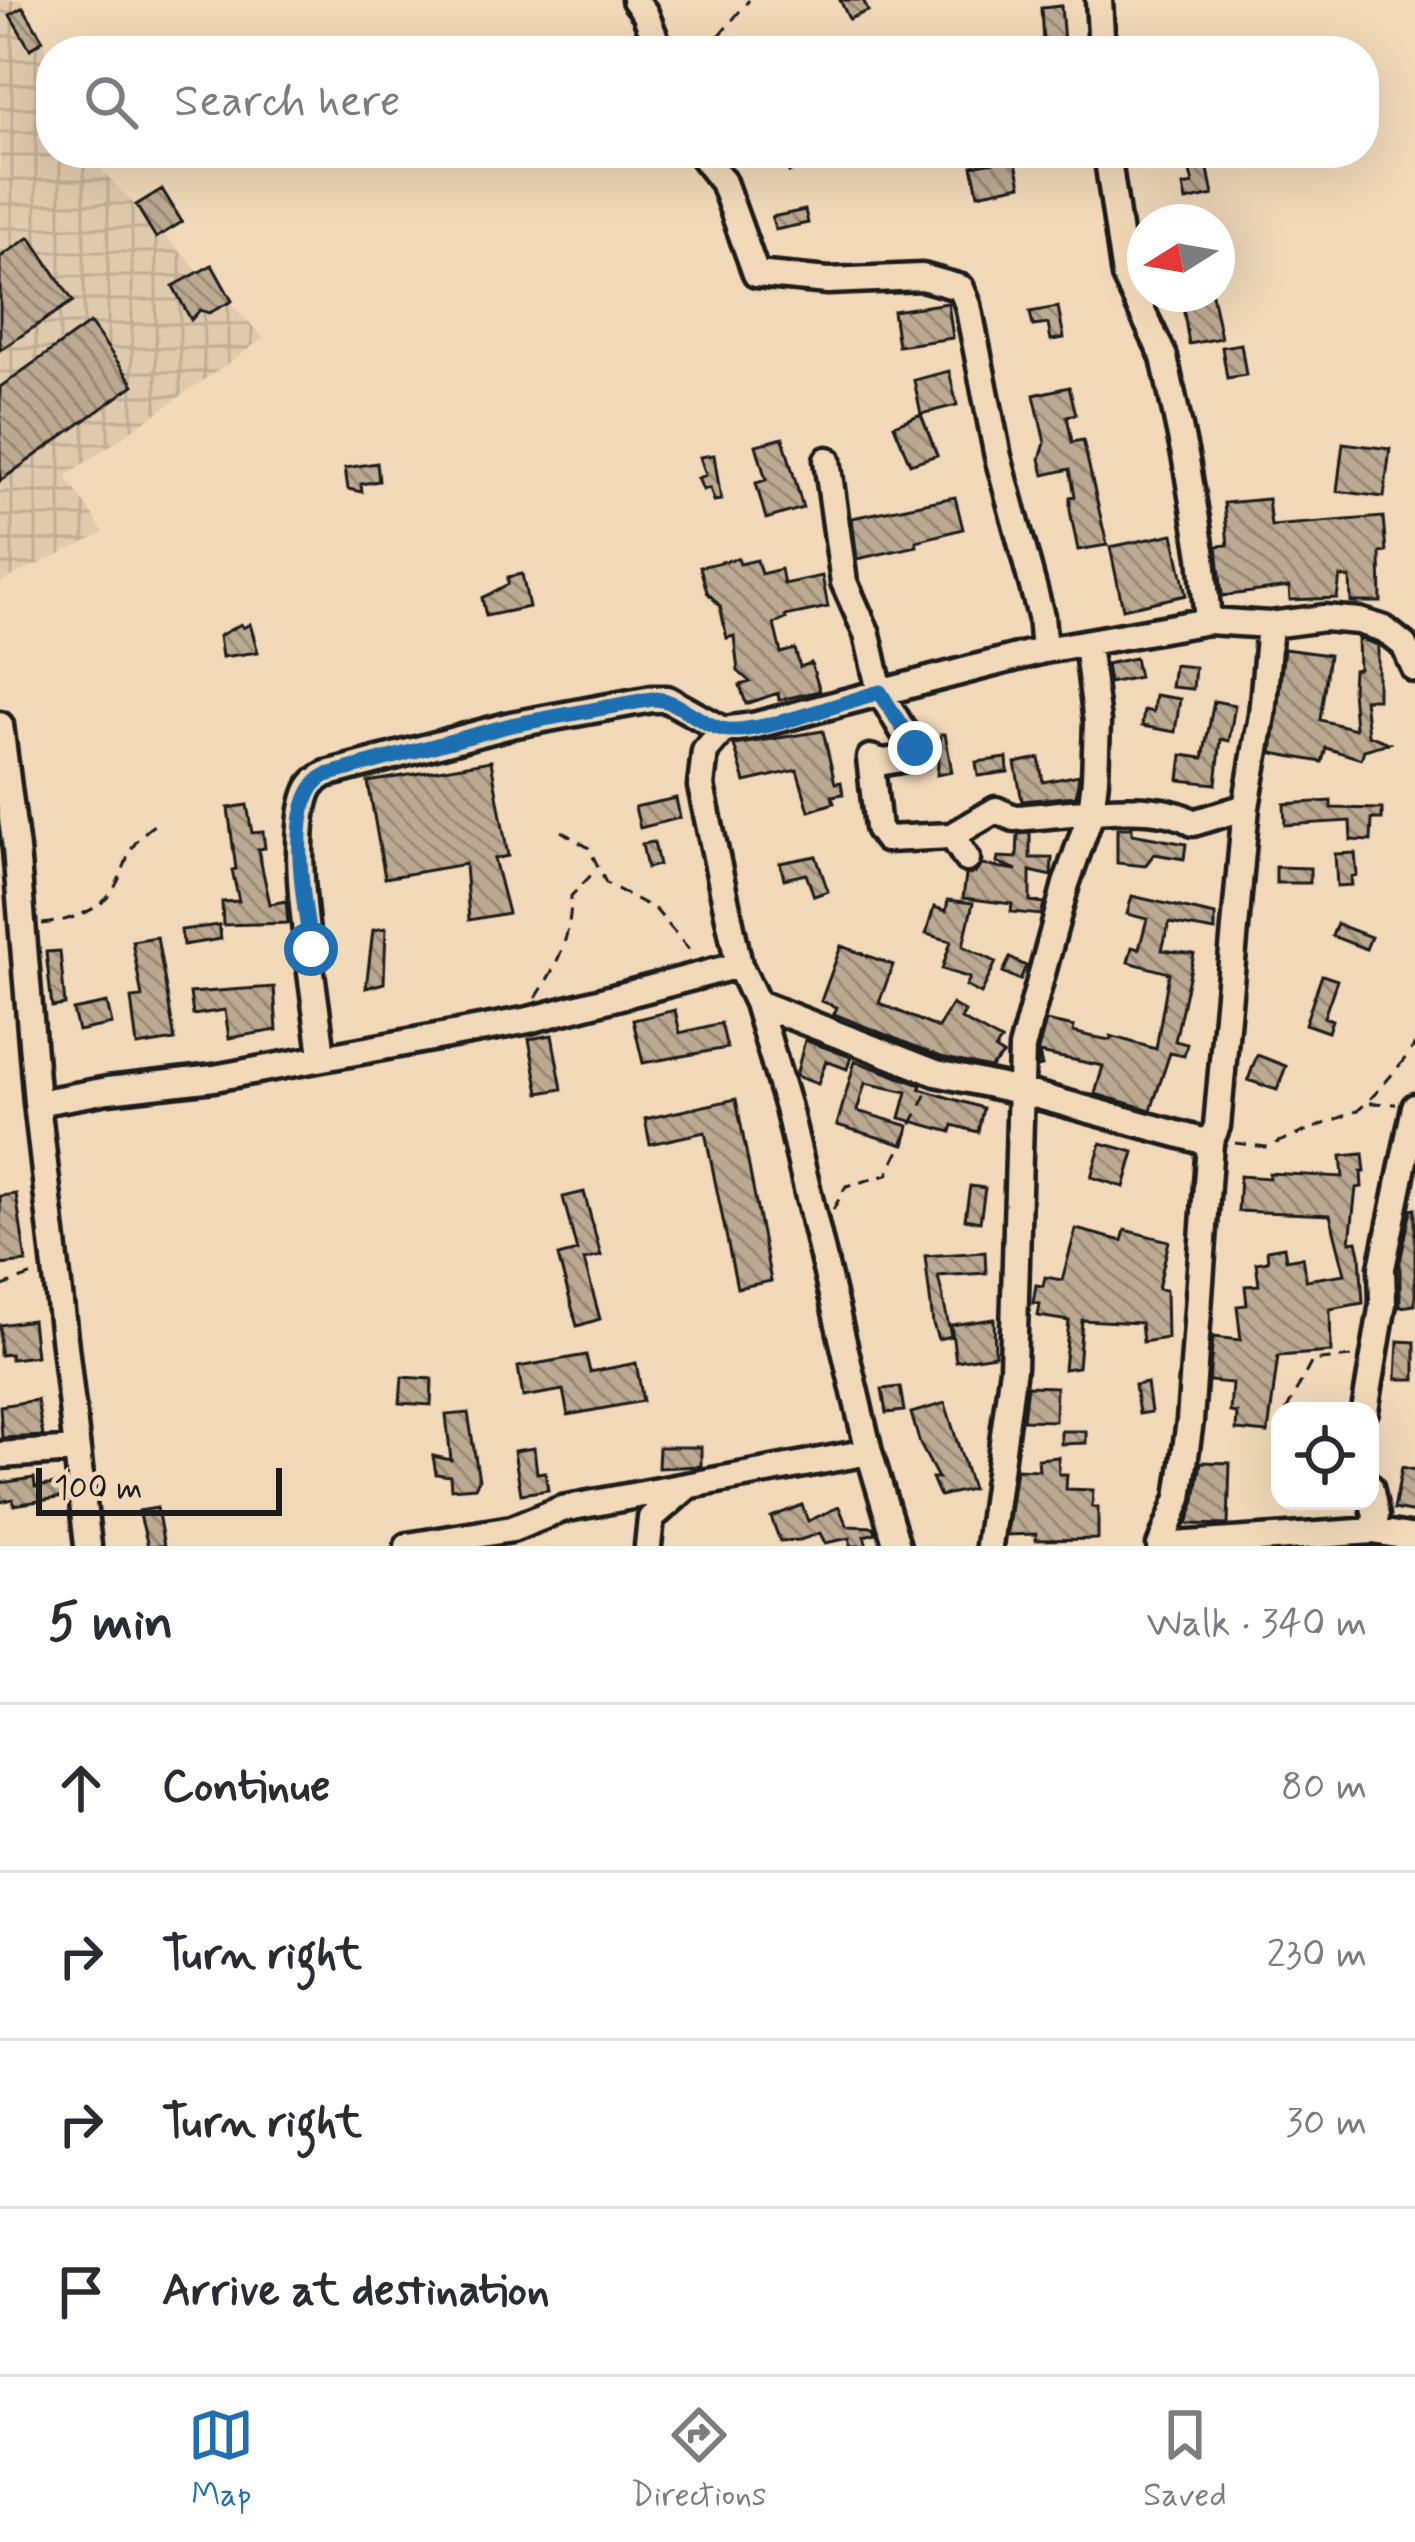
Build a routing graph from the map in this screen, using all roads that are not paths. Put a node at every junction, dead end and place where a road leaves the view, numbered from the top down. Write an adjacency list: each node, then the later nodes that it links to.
1 (634, 0): 3 (street)
2 (1099, 0): 4 (street)
3 (654, 36)
4 (1101, 36)
5 (712, 168): 11 (street)
6 (1109, 168): 8 (street)
7 (827, 460): 13 (street)
8 (1208, 621): 9 (street); 10 (street)
9 (1270, 626): 12 (street); 16 (street)
10 (1087, 644): 11 (street); 17 (street)
11 (1044, 650): 13 (street)
12 (1415, 669)
13 (880, 692): 15 (street); 18 (street)
14 (0, 725): 20 (street)
15 (723, 730): 21 (street); 23 (street)
16 (1246, 807): 17 (street); 27 (street)
17 (1091, 813): 18 (street); 24 (street)
18 (952, 836): 19 (street)
19 (967, 860)
20 (15, 938): 25 (street)
21 (739, 965): 22 (street); 23 (street)
22 (757, 1003): 24 (street); 30 (street)
23 (322, 1057): 25 (street)
24 (1020, 1090): 27 (street); 43 (street)
25 (37, 1103): 29 (street)
26 (1415, 1109): 28 (street)
27 (1211, 1141): 44 (street)
28 (1367, 1402)
29 (77, 1450): 31 (street); 39 (street)
30 (869, 1452): 32 (street); 42 (street)
31 (0, 1455)
32 (689, 1486): 33 (street); 35 (street)
33 (622, 1497): 35 (street); 38 (street)
34 (1375, 1510): 36 (street)
35 (651, 1518): 41 (street)
36 (1373, 1531): 37 (street); 44 (street)
37 (1415, 1538)
38 (461, 1541): 40 (street)
39 (88, 1546)
40 (409, 1546)
41 (648, 1546)
42 (897, 1546)
43 (988, 1546)
44 (1160, 1546)

